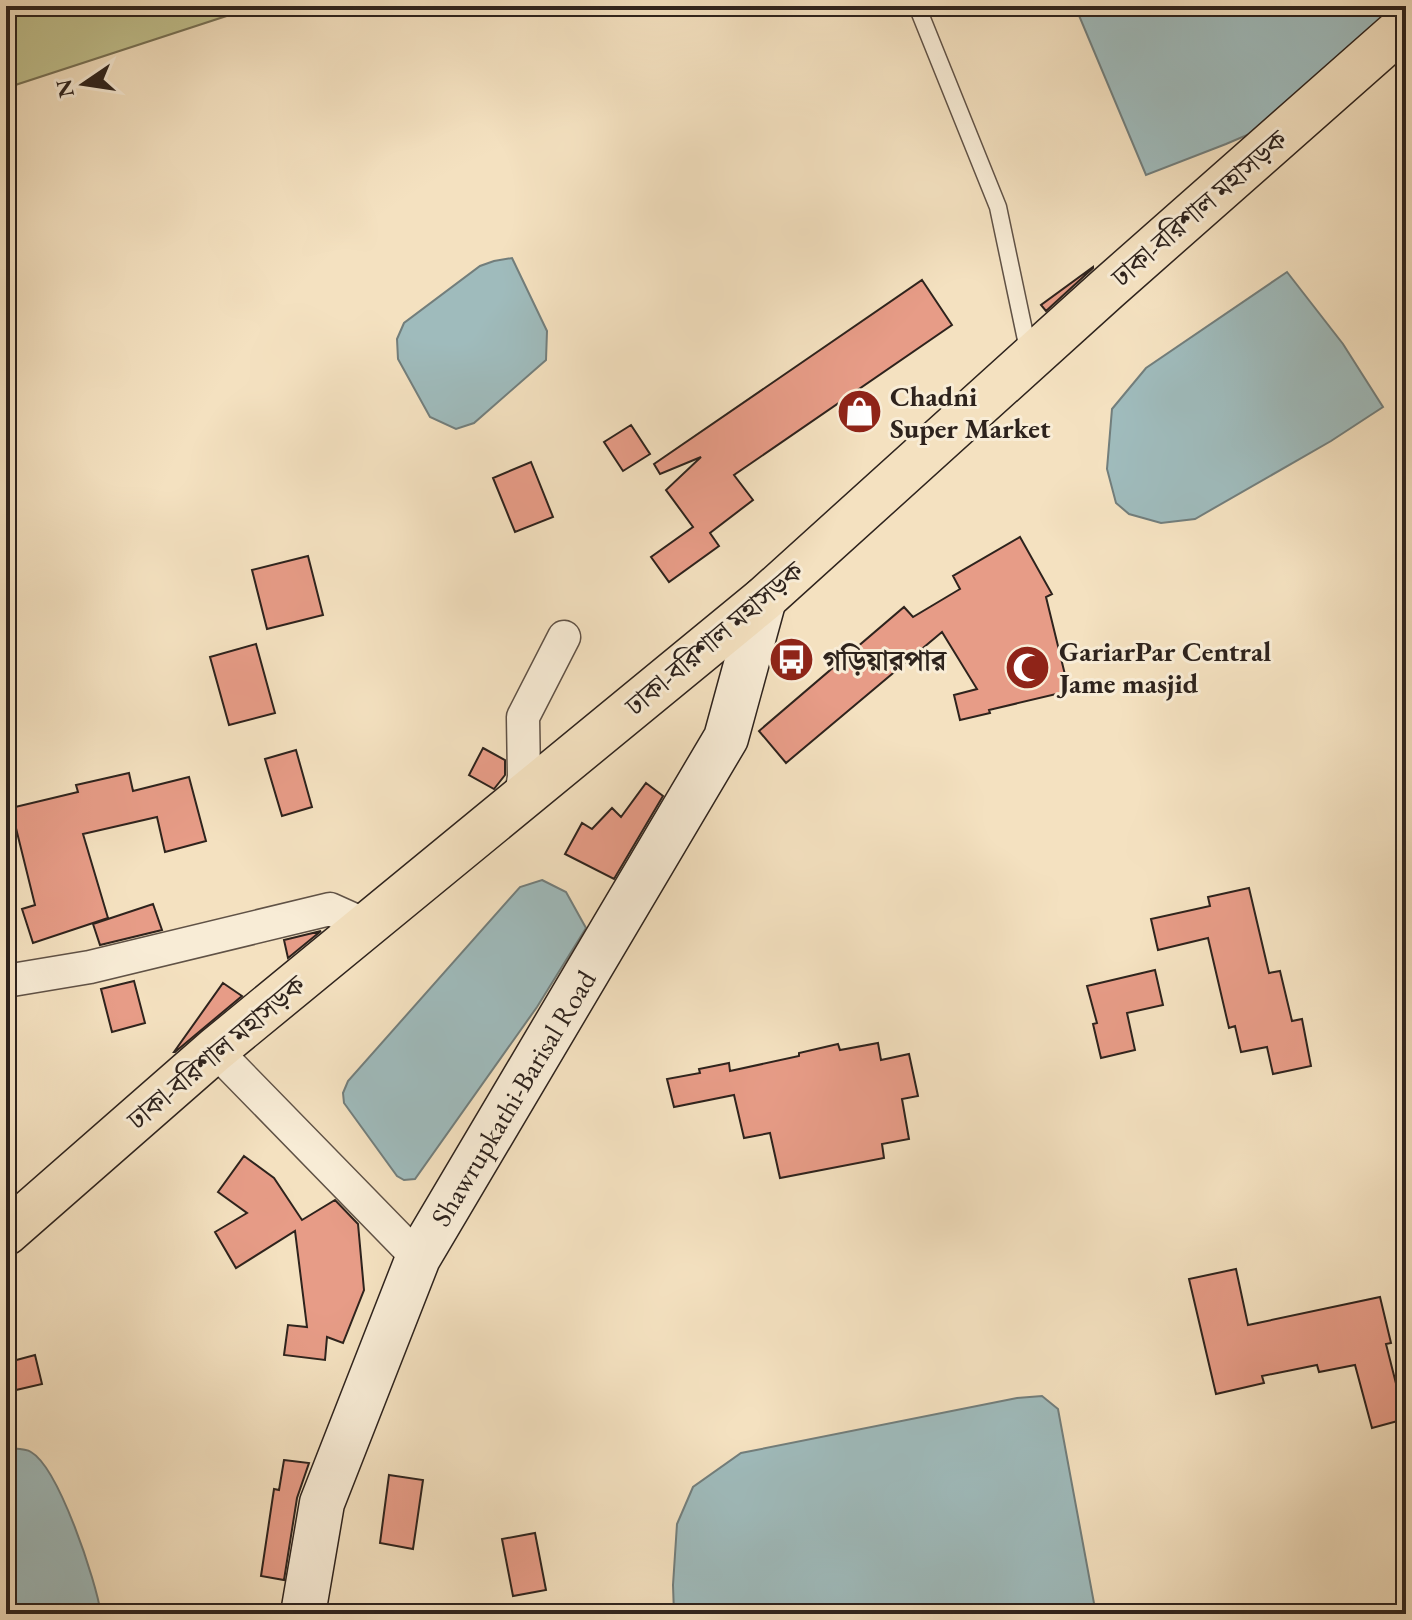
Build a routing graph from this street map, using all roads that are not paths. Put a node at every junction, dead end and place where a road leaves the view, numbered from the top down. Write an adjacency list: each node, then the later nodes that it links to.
1 (917, 6): 3 (lane)
2 (1406, 25): 3 (highway, ঢাকা-বরিশাল মহাসড়ক)
3 (1031, 359): 4 (highway, ঢাকা-বরিশাল মহাসড়ক)
4 (764, 599): 6 (highway, ঢাকা-বরিশাল মহাসড়ক); 11 (main road, Shawrupkathi-Barisal Road)
5 (564, 637): 6 (street)
6 (520, 801): 7 (highway, ঢাকা-বরিশাল মহাসড়ক)
7 (368, 926): 8 (street); 9 (highway, ঢাকা-বরিশাল মহাসড়ক)
8 (6, 981)
9 (215, 1050): 10 (highway, ঢাকা-বরিশাল মহাসড়ক); 11 (street)
10 (6, 1233)
11 (418, 1258): 12 (main road, Shawrupkathi-Barisal Road)
12 (303, 1614)

